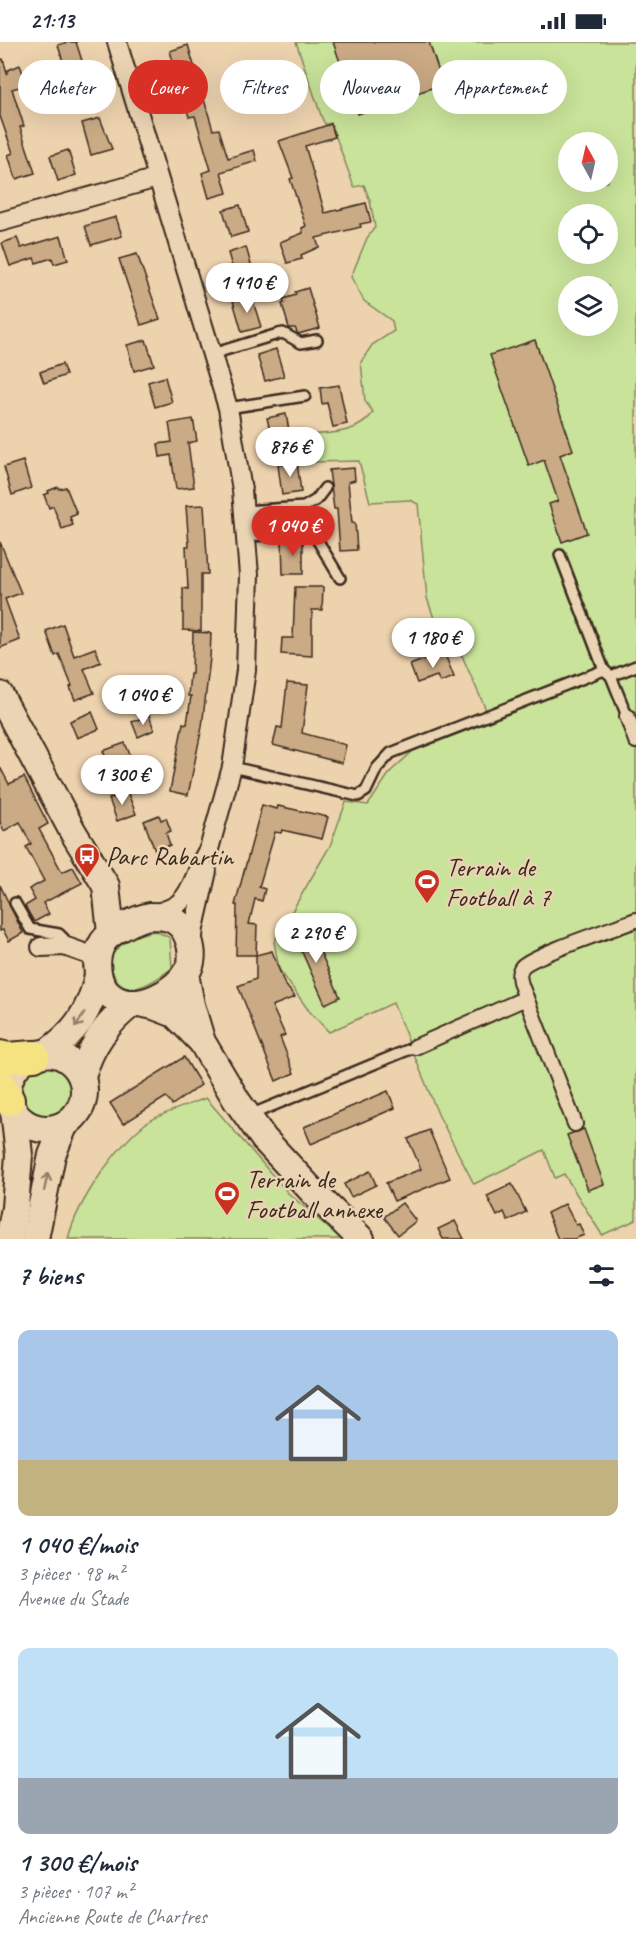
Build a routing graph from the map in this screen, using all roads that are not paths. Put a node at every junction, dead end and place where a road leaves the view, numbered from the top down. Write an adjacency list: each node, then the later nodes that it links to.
1 (117, 42): 2 (street)
2 (157, 178): 3 (street); 5 (street)
3 (2, 215)
4 (317, 340): 5 (lane)
5 (212, 354): 7 (street)
6 (305, 396): 7 (lane)
7 (228, 408): 9 (street)
8 (325, 488): 9 (lane)
9 (244, 511): 10 (street)
10 (246, 536): 12 (lane); 18 (street)
11 (560, 555): 14 (lane)
12 (340, 578)
13 (636, 666): 14 (lane)
14 (607, 673): 16 (lane); 18 (lane)
15 (3, 708): 20 (main road)
16 (627, 716): 17 (street)
17 (636, 741)
18 (232, 767): 19 (street)
19 (208, 849): 22 (street); 27 (street)
20 (106, 886): 22 (main road); 24 (main road)
21 (15, 903): 25 (lane)
22 (148, 916): 24 (main road); 27 (main road)
23 (636, 920): 29 (street)
24 (111, 933): 28 (main road)
25 (64, 946): 26 (street); 28 (street)
26 (41, 947)
27 (188, 963): 30 (main road); 31 (main road)
28 (98, 966): 30 (main road); 33 (main road, one-way to 33)
29 (526, 998): 32 (street); 38 (street)
30 (136, 1003): 31 (main road); 35 (main road)
31 (202, 1042): 37 (main road)
32 (415, 1047): 37 (lane)
33 (40, 1055): 34 (highway); 35 (main road); 36 (main road)
34 (0, 1056)
35 (82, 1077): 39 (main road)
36 (8, 1098): 39 (main road); 40 (main road)
37 (248, 1116): 42 (main road)
38 (575, 1125)
39 (64, 1126): 41 (main road, one-way to 39)
40 (9, 1239)
41 (35, 1239)
42 (361, 1239)

